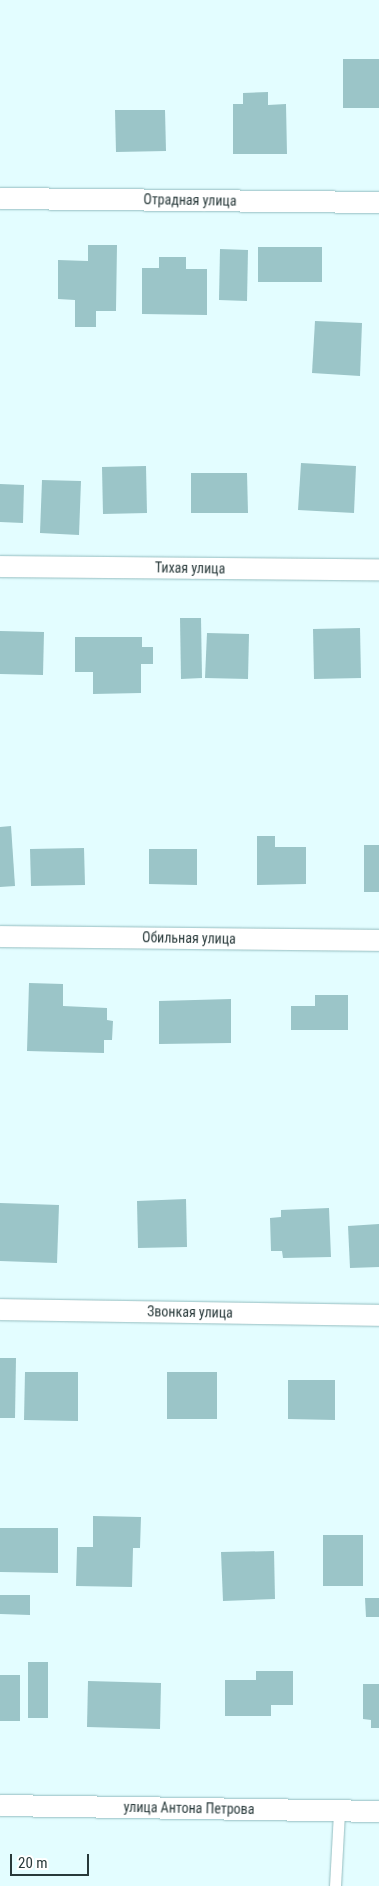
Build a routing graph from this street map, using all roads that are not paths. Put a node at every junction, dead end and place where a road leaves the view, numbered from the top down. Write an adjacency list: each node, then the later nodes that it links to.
1 (0, 198): 2 (street, Отрадная улица)
2 (379, 202)
3 (0, 566): 4 (street, Тихая улица)
4 (379, 569)
5 (0, 936): 6 (street, Обильная улица)
6 (379, 940)
7 (0, 1309): 8 (street, Звонкая улица)
8 (379, 1315)
9 (0, 1805): 10 (street, улица Антона Петрова)
10 (339, 1811): 11 (street, улица Антона Петрова); 12 (lane)
11 (379, 1811)
12 (335, 1886)

